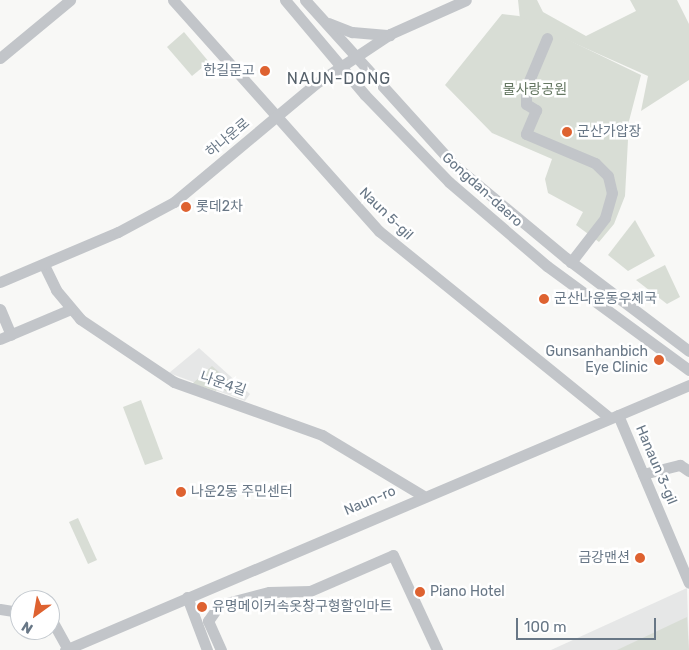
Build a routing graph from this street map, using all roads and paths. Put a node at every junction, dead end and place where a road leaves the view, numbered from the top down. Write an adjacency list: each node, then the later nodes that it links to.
1 (70, 0): 9 (street)
2 (173, 0): 12 (street, Naun 5-gil)
3 (305, 0): 6 (street, Gongdan-daero)
4 (466, 0): 7 (street, 하나운로)
5 (286, 1): 11 (street, Gongdan-daero)
6 (320, 17): 7 (street); 10 (street, Gongdan-daero)
7 (390, 34): 10 (street, 하나운로)
8 (547, 38): 13 (street)
9 (0, 58)
10 (355, 58): 11 (street, 하나운로); 13 (street, Gongdan-daero)
11 (341, 67): 12 (street, 하나운로); 20 (street, Gongdan-daero)
12 (276, 117): 14 (street, 하나운로); 22 (street, Naun 5-gil)
13 (571, 262): 19 (street, Gongdan-daero)
14 (44, 265): 15 (street, 하나운로); 17 (street, 나운4길)
15 (0, 282)
16 (0, 309): 18 (street)
17 (71, 309): 18 (street); 25 (street, 나운4길)
18 (5, 337)
19 (689, 351)
20 (689, 370)
21 (689, 385): 22 (street, Naun-ro)
22 (614, 416): 24 (street, Hanaun 3-gil); 25 (street, Naun-ro)
23 (689, 471): 24 (street)
24 (643, 474): 26 (street, Hanaun 3-gil)
25 (422, 495): 27 (street, Naun-ro)
26 (689, 583)
27 (187, 597): 29 (street, Naun-ro); 30 (street)
28 (60, 636): 29 (street)
29 (67, 649)
30 (207, 650)
31 (221, 650): 32 (street)
32 (437, 650)

